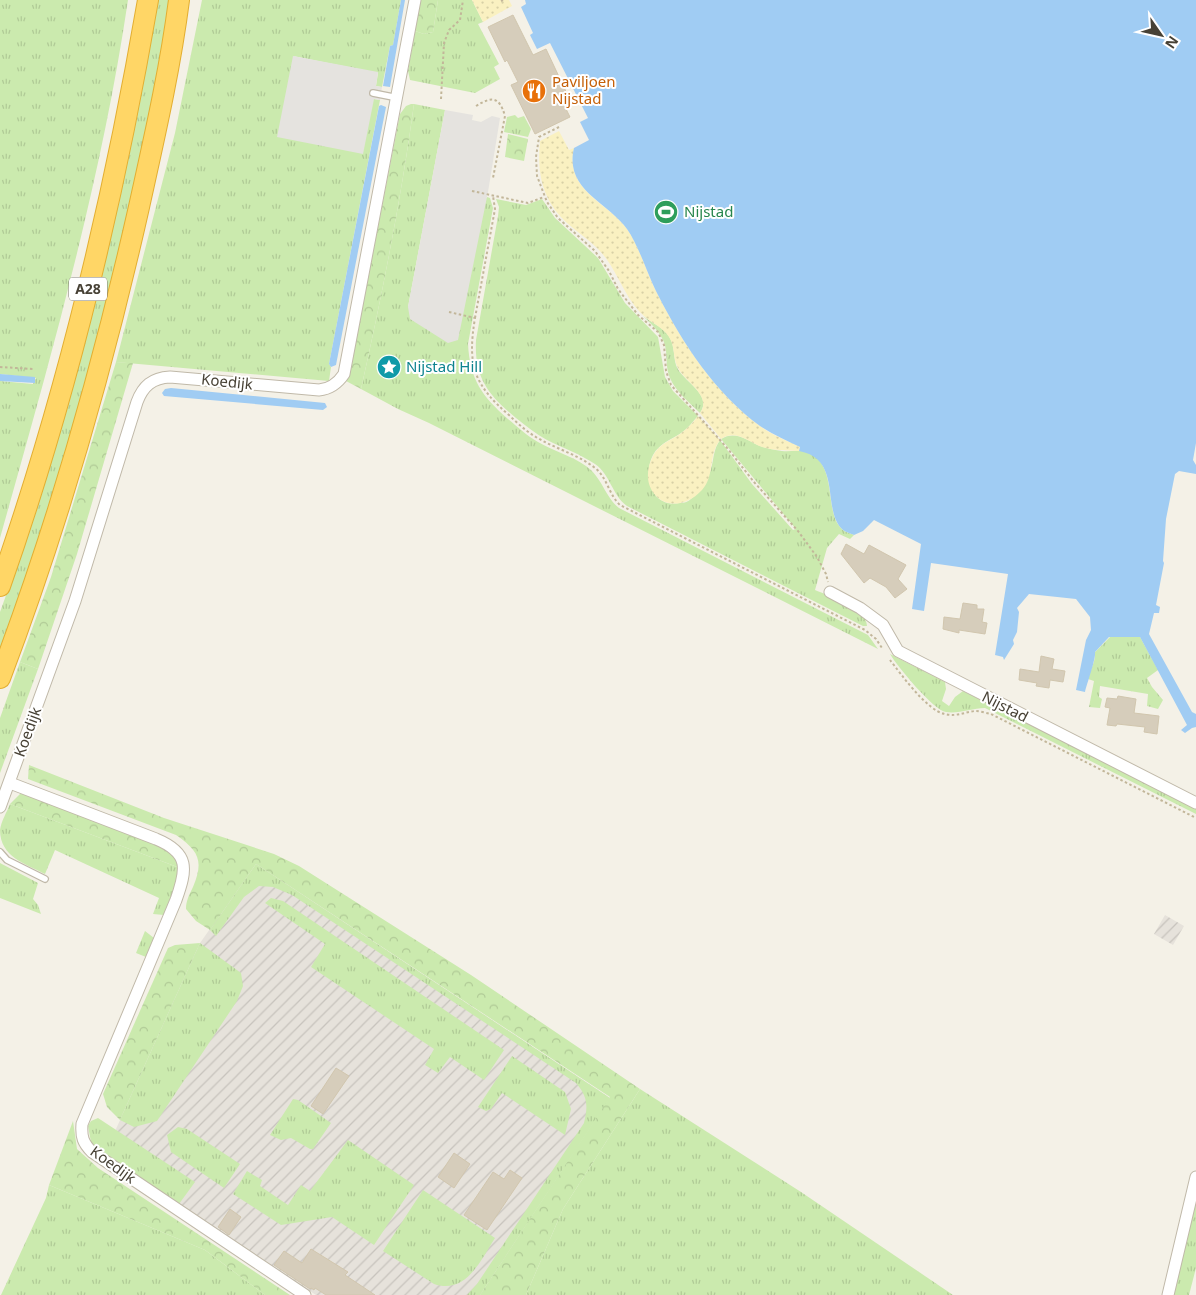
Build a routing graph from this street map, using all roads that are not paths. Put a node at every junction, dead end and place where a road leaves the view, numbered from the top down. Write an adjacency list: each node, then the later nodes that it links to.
1 (148, 0): 6 (highway, A28)
2 (179, 0): 8 (highway, A28)
3 (416, 0): 5 (street, Koedijk)
4 (373, 93): 5 (lane)
5 (398, 98): 9 (street, Koedijk)
6 (0, 586)
7 (830, 592): 10 (street, Nijstad)
8 (0, 678)
9 (10, 783): 11 (street, Koedijk); 15 (street, Koedijk)
10 (1196, 804)
11 (0, 807)
12 (0, 852): 13 (lane)
13 (45, 880)
14 (1196, 1177): 16 (street)
15 (305, 1295)
16 (1168, 1295)

